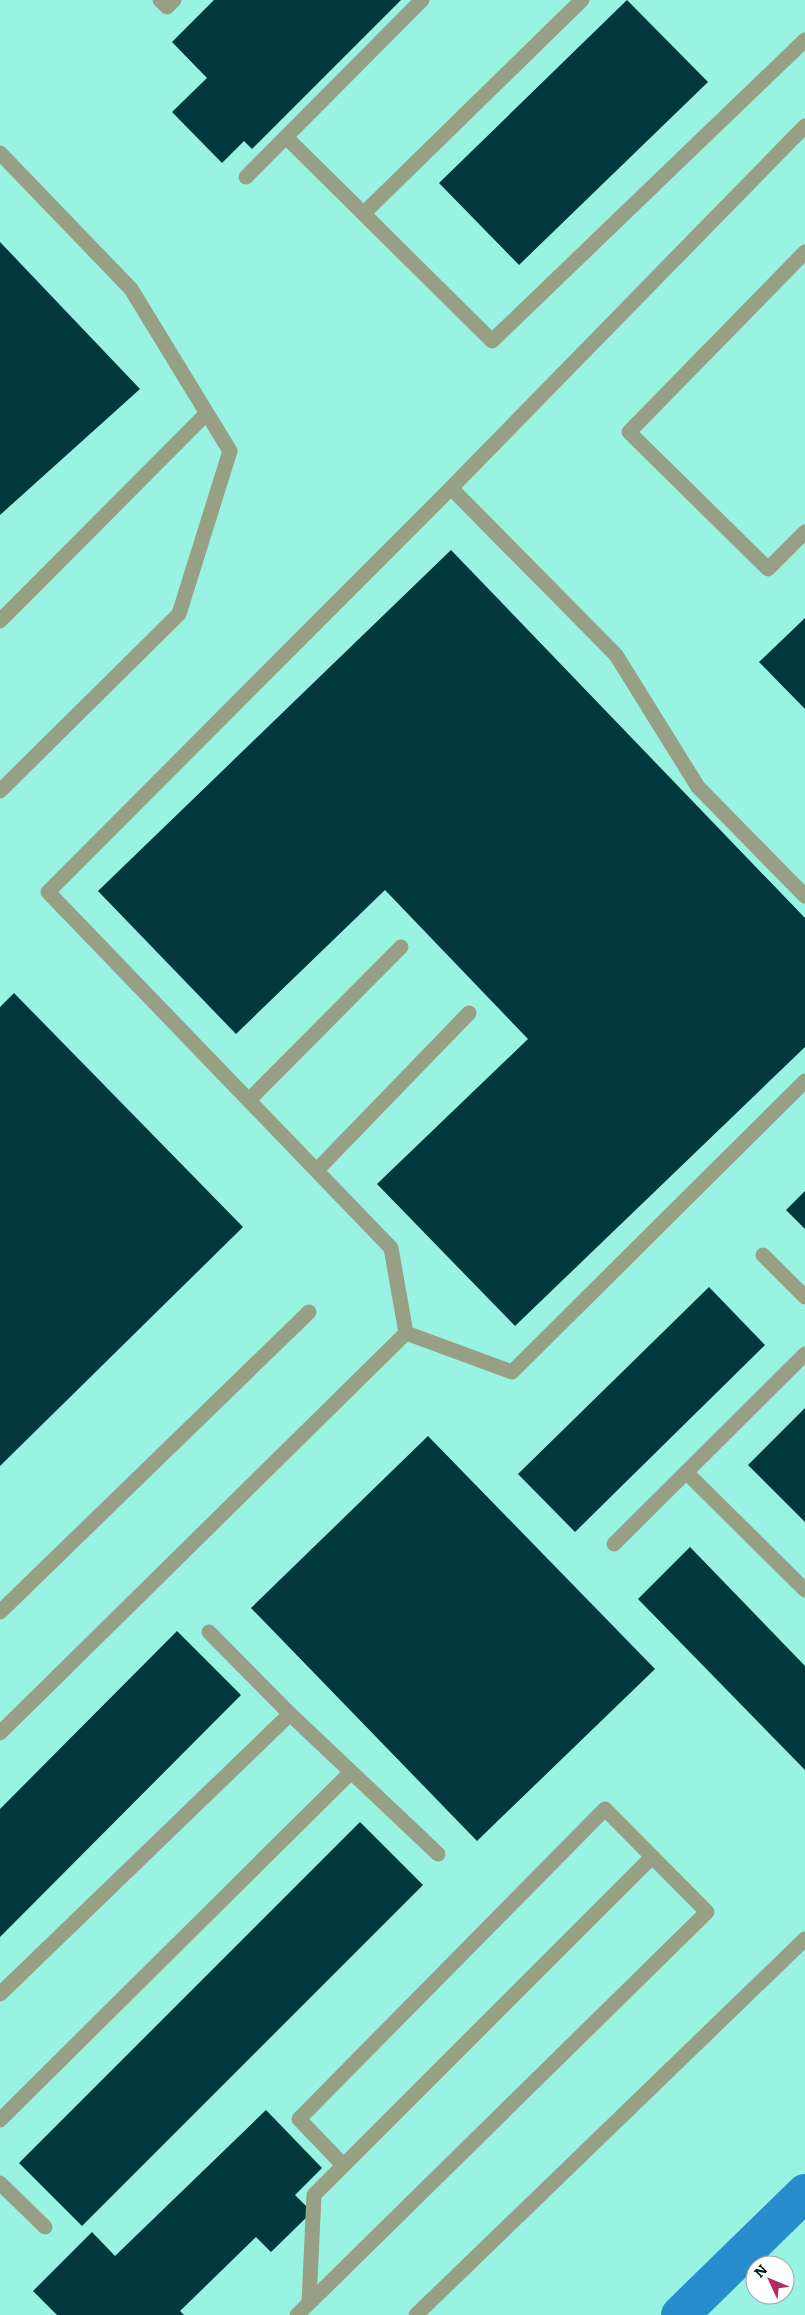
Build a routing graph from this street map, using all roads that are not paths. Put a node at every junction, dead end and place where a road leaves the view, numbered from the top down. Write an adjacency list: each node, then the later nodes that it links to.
1 (160, 0): 2 (lane)
2 (174, 0)
3 (422, 0): 7 (lane)
4 (582, 0): 10 (lane)
5 (805, 40): 10 (lane)
6 (805, 126): 13 (lane)
7 (286, 137): 9 (lane); 10 (lane)
8 (0, 153): 12 (lane)
9 (246, 176)
10 (364, 213)
11 (805, 252): 14 (lane)
12 (207, 413): 15 (lane); 16 (lane)
13 (451, 488): 17 (lane); 21 (lane)
14 (805, 532)
15 (0, 621)
16 (0, 791)
17 (805, 896)
18 (401, 947): 21 (lane)
19 (469, 1013): 22 (lane)
20 (805, 1081): 26 (lane)
21 (249, 1100): 22 (lane)
22 (317, 1170): 26 (lane)
23 (763, 1255): 24 (lane)
24 (805, 1297)
25 (309, 1312): 31 (lane)
26 (406, 1333): 34 (lane)
27 (805, 1354): 28 (lane)
28 (686, 1472): 29 (lane); 30 (lane)
29 (614, 1544)
30 (805, 1590)
31 (0, 1612)
32 (209, 1632): 33 (lane)
33 (290, 1714): 35 (lane); 39 (lane)
34 (0, 1733)
35 (351, 1772): 36 (lane); 40 (lane)
36 (438, 1854)
37 (652, 1857): 41 (lane); 41 (lane); 44 (lane)
38 (805, 1939): 46 (lane)
39 (0, 1994)
40 (0, 2120)
41 (343, 2165): 44 (lane)
42 (0, 2183): 43 (lane)
43 (45, 2227)
44 (309, 2303): 45 (lane)
45 (297, 2315)
46 (416, 2315)

